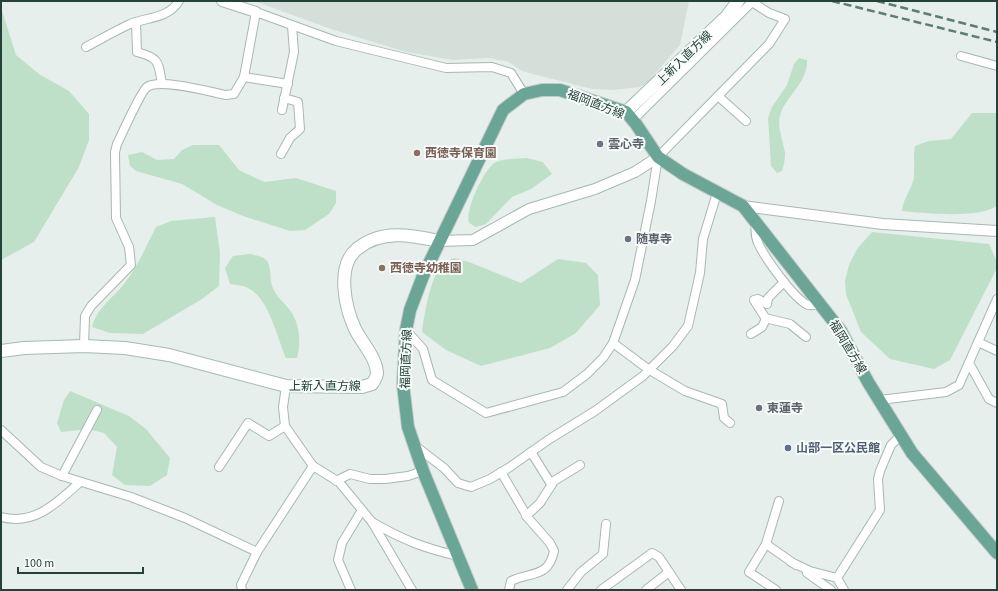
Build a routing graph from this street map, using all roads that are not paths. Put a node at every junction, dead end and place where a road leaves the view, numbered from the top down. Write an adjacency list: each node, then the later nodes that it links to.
1 (179, 1): 5 (street)
2 (222, 1): 4 (street)
3 (738, 1): 17 (main road, 上新入直方線)
4 (256, 12): 6 (street); 10 (street)
5 (136, 22): 7 (street); 11 (street)
6 (292, 26): 12 (street); 13 (street)
7 (86, 47)
8 (961, 56): 9 (street)
9 (997, 66)
10 (244, 77): 11 (street); 12 (street)
11 (162, 84): 35 (street)
12 (288, 84): 15 (street)
13 (524, 94): 17 (main road, 福岡直方線); 25 (main road, 福岡直方線)
14 (718, 96): 17 (street); 18 (street); 20 (street)
15 (284, 98): 16 (street); 19 (street)
16 (282, 110)
17 (629, 116): 20 (main road, 福岡直方線)
18 (746, 121)
19 (281, 154)
20 (658, 157): 21 (main road, 福岡直方線); 25 (street); 34 (street)
21 (718, 193): 22 (main road, 福岡直方線); 39 (street)
22 (743, 206): 23 (main road, 福岡直方線); 24 (street)
23 (756, 222): 26 (street); 28 (main road, 福岡直方線)
24 (997, 231)
25 (439, 241): 30 (main road, 福岡直方線); 40 (main road, 上新入直方線)
26 (784, 282): 28 (street); 29 (street)
27 (997, 299): 33 (street)
28 (820, 304): 41 (main road, 福岡直方線)
29 (765, 318): 31 (street); 32 (street)
30 (406, 330): 34 (street); 48 (main road, 福岡直方線)
31 (751, 334)
32 (806, 337)
33 (978, 342): 37 (street); 38 (street)
34 (613, 343): 39 (street)
35 (84, 346): 36 (main road, 上新入直方線); 40 (main road, 上新入直方線)
36 (1, 351)
37 (997, 351)
38 (970, 363): 41 (street); 42 (street)
39 (648, 369): 44 (street); 49 (street)
40 (286, 386): 45 (street)
41 (880, 400): 47 (main road, 福岡直方線)
42 (997, 403)
43 (97, 410): 55 (street)
44 (730, 423)
45 (285, 426): 51 (street); 52 (street)
46 (1, 430): 55 (street)
47 (900, 436): 67 (main road, 福岡直方線); 71 (street)
48 (414, 444): 53 (main road, 福岡直方線); 54 (street)
49 (531, 452): 54 (street); 58 (street)
50 (580, 465): 58 (street)
51 (313, 466): 56 (street); 66 (street)
52 (219, 467)
53 (423, 471): 56 (street); 68 (main road, 福岡直方線)
54 (501, 472): 61 (street)
55 (62, 476): 57 (street)
56 (336, 481): 60 (street)
57 (80, 482): 62 (street); 66 (street)
58 (551, 484): 61 (street)
59 (779, 501): 65 (street)
60 (362, 510): 63 (street); 73 (street)
61 (526, 516): 76 (street)
62 (1, 518)
63 (372, 522): 68 (street); 74 (street)
64 (606, 524): 77 (street)
65 (766, 544): 69 (street); 81 (street)
66 (257, 552): 72 (street)
67 (997, 553)
68 (458, 556): 75 (main road, 福岡直方線)
69 (791, 562): 71 (street); 82 (street)
70 (669, 572): 78 (street); 79 (street); 80 (street)
71 (837, 578): 83 (street)
72 (242, 590)
73 (351, 590)
74 (412, 590)
75 (472, 590)
76 (509, 590)
77 (568, 590)
78 (601, 590)
79 (646, 590)
80 (681, 590)
81 (776, 590)
82 (831, 590)
83 (844, 590)

